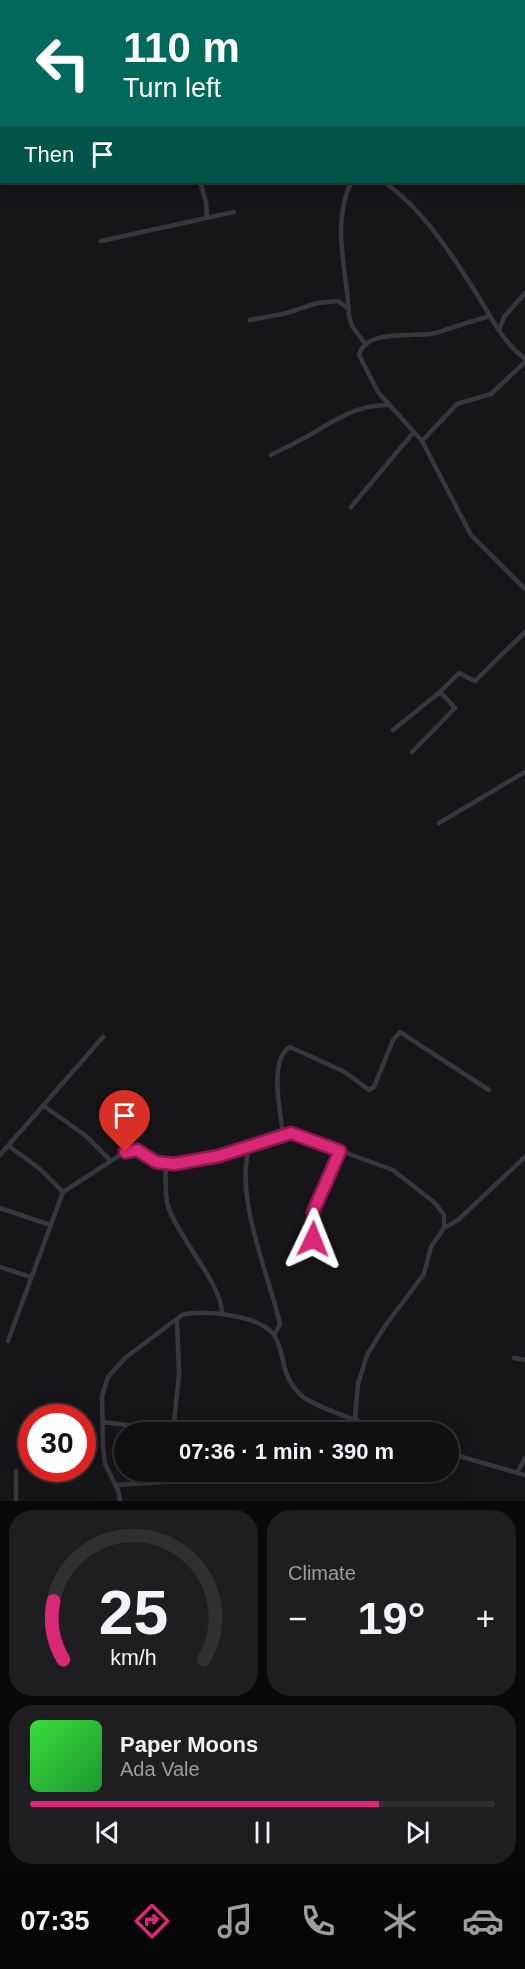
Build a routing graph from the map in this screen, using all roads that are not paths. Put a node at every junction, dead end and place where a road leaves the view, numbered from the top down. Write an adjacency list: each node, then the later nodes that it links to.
1 (200, 183): 5 (street)
2 (351, 183): 8 (street)
3 (385, 183): 9 (street)
4 (234, 212): 5 (street)
5 (207, 217): 6 (street)
6 (101, 241)
7 (525, 293): 11 (street)
8 (349, 309): 10 (street); 12 (street)
9 (490, 316): 11 (street); 12 (street)
10 (250, 320)
11 (499, 332): 13 (street)
12 (366, 345): 14 (street)
13 (525, 360): 16 (street)
14 (387, 405): 15 (street); 17 (street)
15 (413, 433): 16 (street); 18 (street)
16 (422, 441): 19 (street)
17 (271, 455)
18 (351, 507)
19 (525, 589)
20 (525, 632): 21 (street)
21 (440, 692): 22 (street); 23 (street)
22 (393, 729)
23 (412, 752)
24 (525, 772): 25 (street)
25 (439, 823)
26 (103, 1037): 28 (street)
27 (489, 1090): 29 (street)
28 (44, 1106): 30 (street); 35 (street)
29 (283, 1135): 31 (street); 32 (street)
30 (9, 1146): 33 (street); 37 (street)
31 (250, 1146): 36 (street); 46 (street)
32 (340, 1151): 40 (street); 41 (street)
33 (0, 1155)
34 (525, 1157): 40 (street)
35 (110, 1160): 36 (street); 37 (street)
36 (166, 1163): 44 (street)
37 (63, 1192): 39 (street)
38 (0, 1208): 39 (street)
39 (50, 1226): 43 (street)
40 (444, 1228): 50 (street)
41 (313, 1239)
42 (0, 1267): 43 (street)
43 (31, 1277): 47 (street)
44 (222, 1314): 45 (street); 46 (street)
45 (177, 1321): 51 (street); 52 (street)
46 (274, 1335): 50 (street)
47 (8, 1341)
48 (514, 1358): 49 (street)
49 (525, 1360)
50 (355, 1418): 53 (street)
51 (103, 1422): 54 (street); 61 (street)
52 (174, 1422)
53 (364, 1422)
54 (114, 1424)
55 (459, 1456): 58 (street)
56 (525, 1458): 58 (street)
57 (16, 1472): 62 (street)
58 (517, 1473): 59 (street)
59 (525, 1475)
60 (164, 1482): 61 (street)
61 (115, 1485): 63 (street)
62 (16, 1501)
63 (120, 1501)

